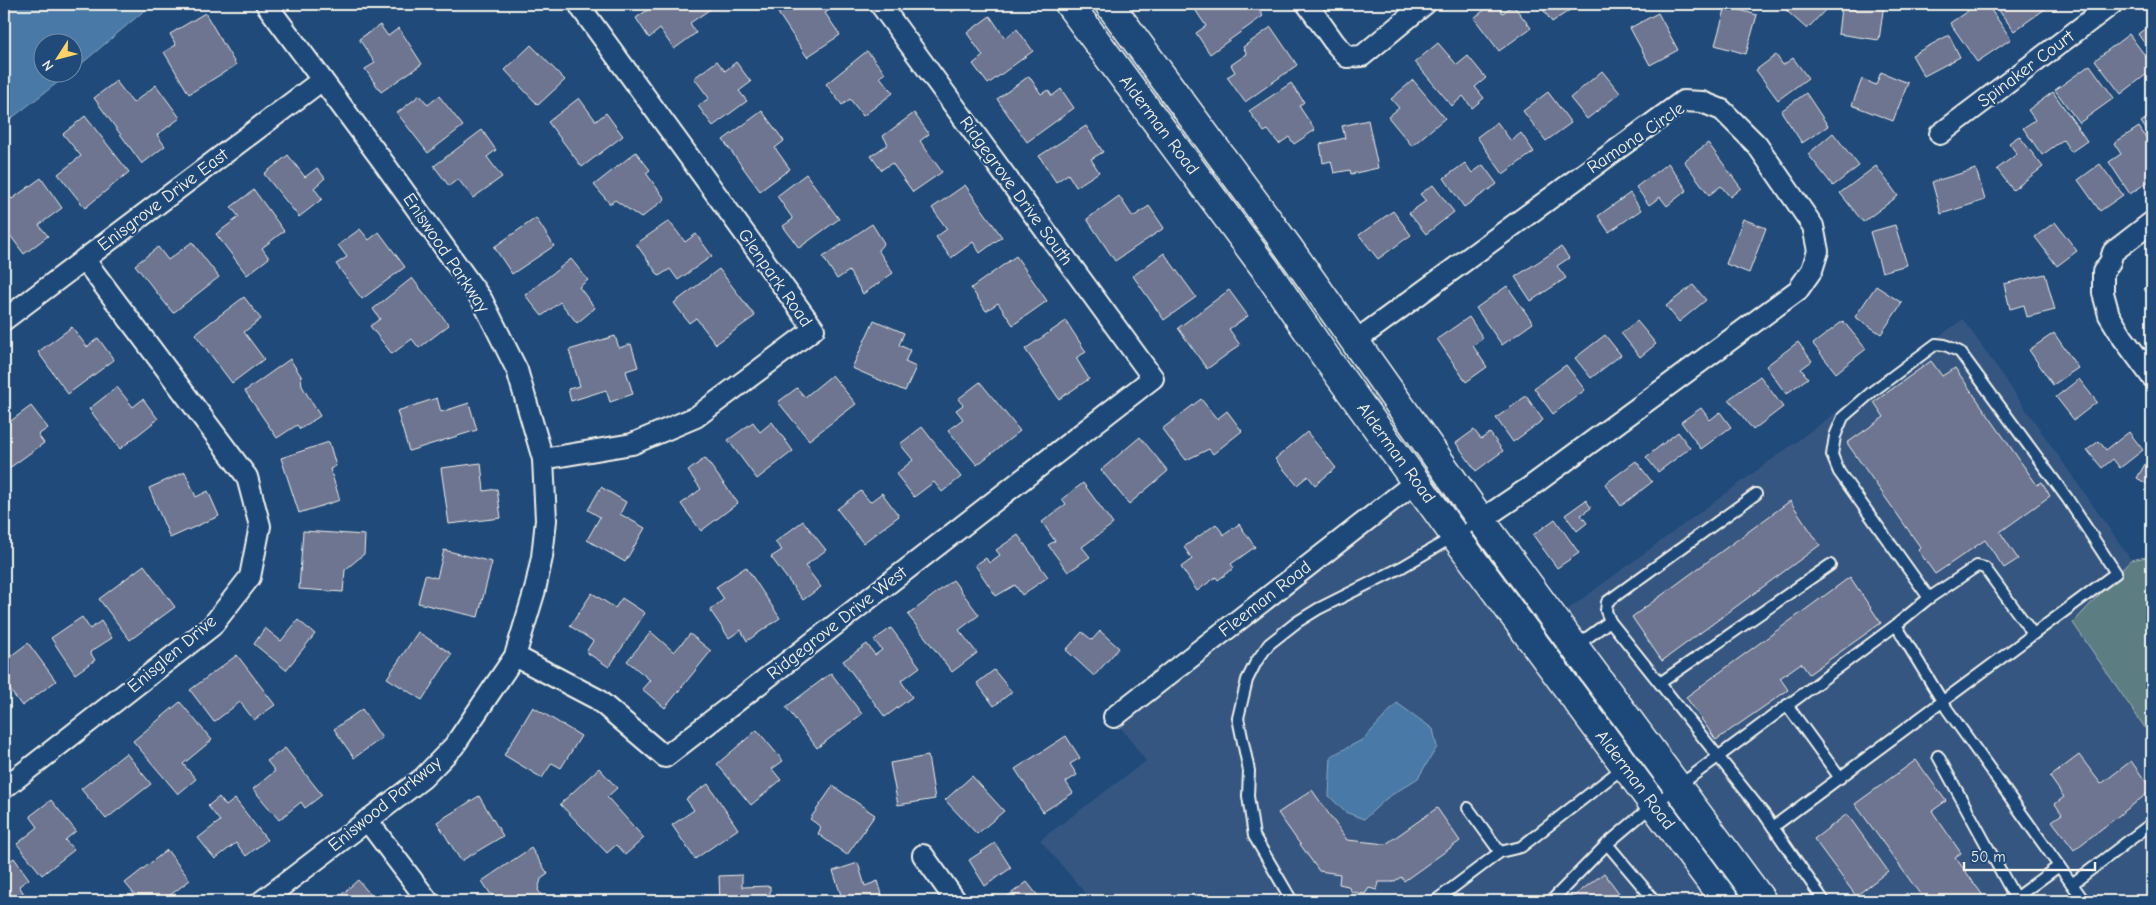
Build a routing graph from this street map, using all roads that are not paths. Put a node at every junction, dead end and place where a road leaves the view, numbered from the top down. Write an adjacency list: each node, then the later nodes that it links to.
1 (266, 4): 9 (street, Eniswood Parkway)
2 (587, 4): 17 (street, Glenpark Road)
3 (880, 4): 16 (street, Ridgegrove Drive South)
4 (1069, 4): 18 (main road, Alderman Road)
5 (1108, 4): 14 (main road, Alderman Road)
6 (1306, 4): 7 (street)
7 (1425, 4)
8 (2112, 4): 10 (street, Spinaker Court)
9 (322, 80): 12 (street, Enisgrove Drive East); 17 (street, Eniswood Parkway)
10 (1940, 134)
11 (2152, 222): 15 (street)
12 (84, 259): 13 (street, Enisgrove Drive East); 37 (street, Enisglen Drive)
13 (4, 320)
14 (1354, 342): 20 (main road, Alderman Road); 20 (street, Ramona Circle)
15 (2152, 377)
16 (1153, 378): 28 (street, Ridgegrove Drive West)
17 (543, 459): 28 (street, Eniswood Parkway)
18 (1417, 481): 21 (main road, Alderman Road); 32 (street, Fleeman Road)
19 (1756, 494): 24 (lane)
20 (1481, 520): 21 (lane); 27 (main road, Alderman Road)
21 (1456, 536): 35 (main road, Alderman Road); 53 (lane)
22 (1830, 565): 29 (lane)
23 (1930, 598): 25 (lane); 26 (lane); 26 (lane)
24 (1610, 622): 27 (lane); 29 (lane)
25 (1896, 625): 30 (lane); 31 (lane)
26 (2033, 634): 30 (lane)
27 (1575, 647): 38 (main road, Alderman Road)
28 (515, 656): 41 (street, Eniswood Parkway)
29 (1660, 683): 33 (lane)
30 (1943, 701): 36 (lane); 47 (lane)
31 (1787, 705): 33 (lane); 36 (lane)
32 (1114, 717)
33 (1719, 756): 38 (lane); 43 (lane)
34 (1938, 756): 49 (lane)
35 (1624, 767): 39 (main road, Alderman Road); 45 (lane)
36 (1840, 778): 43 (lane)
37 (4, 788)
38 (1679, 788): 39 (lane); 58 (main road, Alderman Road)
39 (1653, 806): 44 (lane); 57 (main road, Alderman Road)
40 (1468, 808): 45 (lane)
41 (367, 820): 50 (street, Eniswood Parkway); 51 (street)
42 (2152, 823): 48 (lane)
43 (1773, 827): 59 (lane)
44 (1607, 844): 55 (lane); 56 (lane)
45 (1500, 852): 54 (lane)
46 (923, 855): 52 (street)
47 (2059, 866): 48 (lane); 49 (lane)
48 (2072, 884): 60 (lane)
49 (2014, 900)
50 (262, 901)
51 (428, 901)
52 (956, 901)
53 (1292, 901)
54 (1434, 901)
55 (1551, 901)
56 (1655, 901)
57 (1724, 901)
58 (1762, 901)
59 (1824, 901)
60 (2084, 901)

